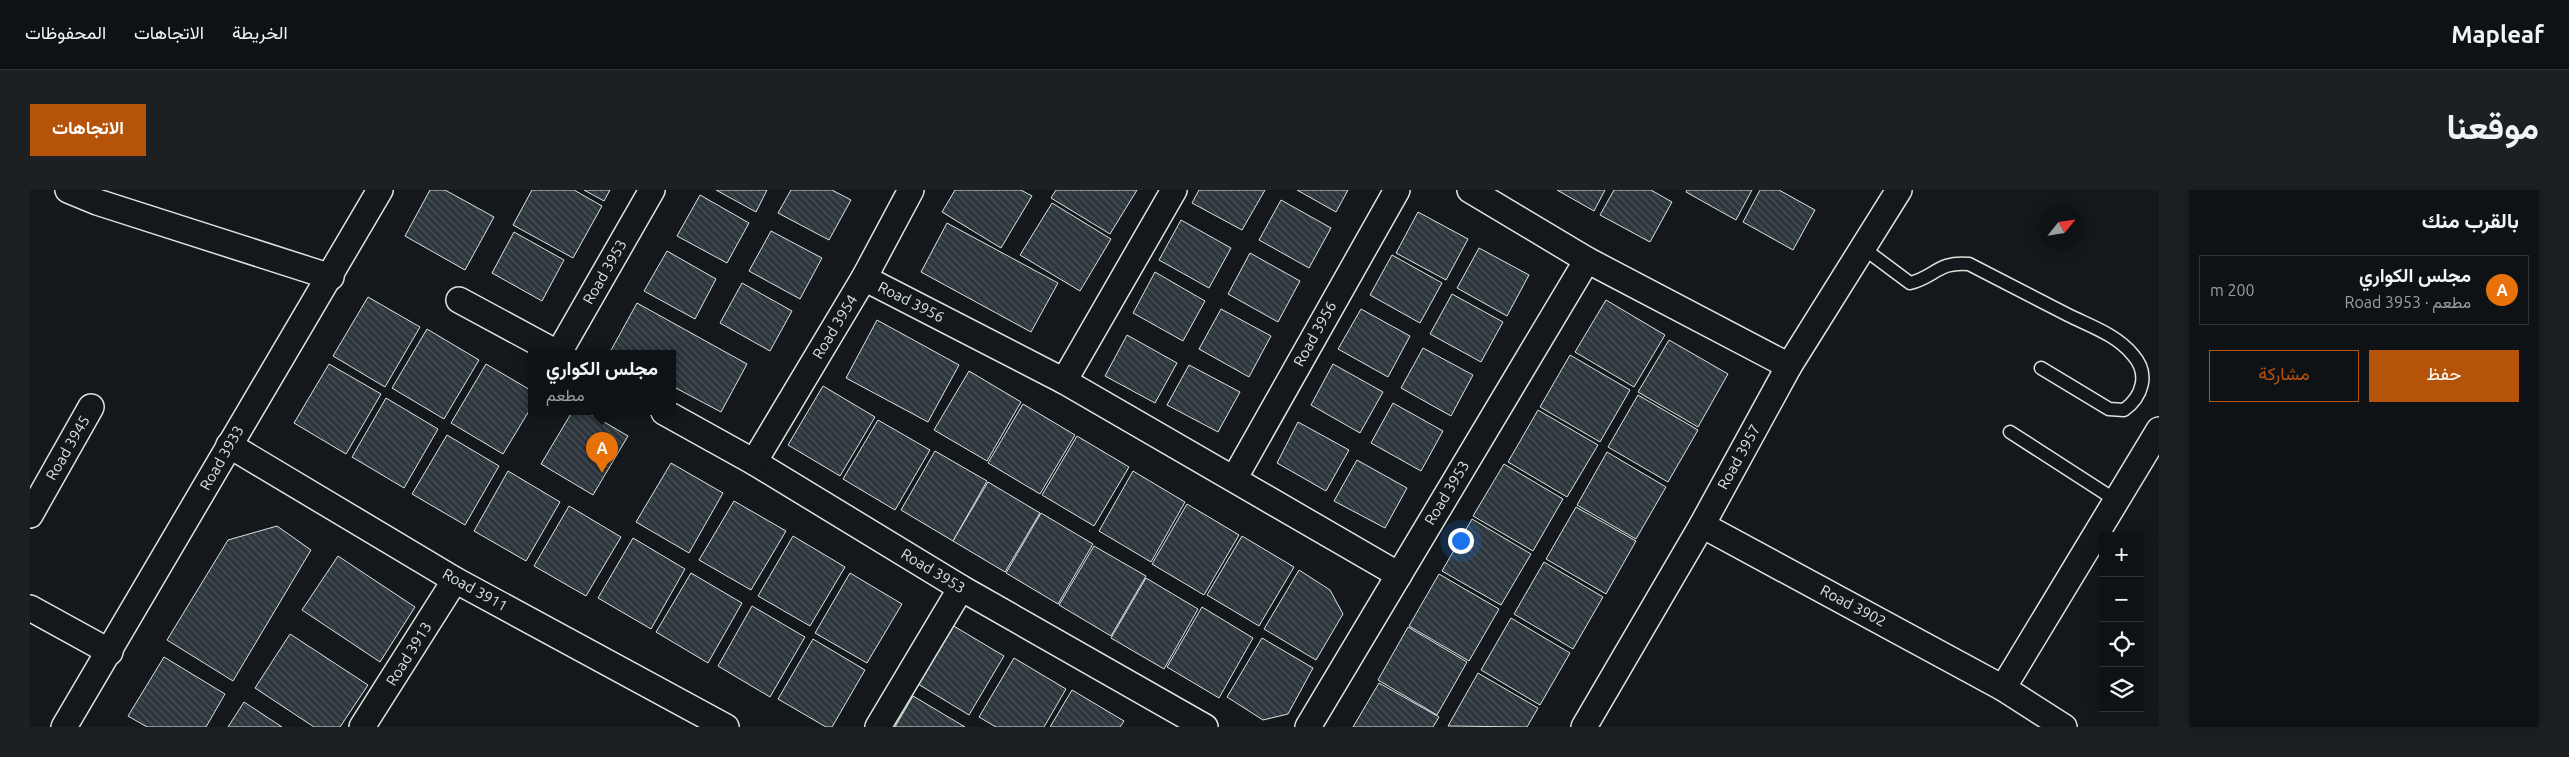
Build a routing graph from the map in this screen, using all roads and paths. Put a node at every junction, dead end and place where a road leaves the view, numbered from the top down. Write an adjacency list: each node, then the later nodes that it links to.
1 (68, 190): 9 (street)
2 (380, 190): 12 (street, Road 3933)
3 (652, 190): 16 (street, Road 3953)
4 (911, 190): 13 (street, Road 3954)
5 (1174, 190): 19 (street)
6 (1397, 190): 26 (street, Road 3956)
7 (1470, 190): 11 (street)
8 (1892, 192): 10 (street, Road 3957)
9 (99, 196): 12 (street)
10 (1863, 248): 17 (street, Road 3957); 18 (lane)
11 (1587, 260): 17 (street); 30 (street, Road 3953)
12 (331, 277): 24 (street, Road 3933)
13 (864, 278): 19 (street, Road 3956); 25 (street, Road 3954)
14 (459, 300): 15 (street, Road 3953)
15 (552, 350)
16 (561, 350)
17 (1789, 366): 29 (street, Road 3957)
18 (2042, 368)
19 (1064, 381): 26 (street, Road 3956)
20 (91, 407): 28 (street, Road 3945)
21 (669, 415): 25 (street, Road 3953)
22 (2159, 430): 27 (street)
23 (2010, 432): 27 (lane)
24 (229, 445): 31 (street, Road 3911); 34 (street, Road 3933)
25 (754, 462): 32 (street, Road 3953)
26 (1234, 479): 30 (street, Road 3956)
27 (2117, 501): 35 (street)
28 (30, 515)
29 (1702, 525): 35 (street, Road 3902); 42 (street, Road 3957)
30 (1399, 575): 41 (street, Road 3953)
31 (455, 580): 37 (street, Road 3913); 38 (street, Road 3911)
32 (961, 588): 39 (street); 40 (street, Road 3953)
33 (30, 608): 34 (street)
34 (110, 652): 36 (street, Road 3933)
35 (2003, 688): 43 (street, Road 3902)
36 (64, 727)
37 (362, 727)
38 (726, 727)
39 (878, 727)
40 (1205, 727)
41 (1308, 727)
42 (1584, 727)
43 (2064, 727)

